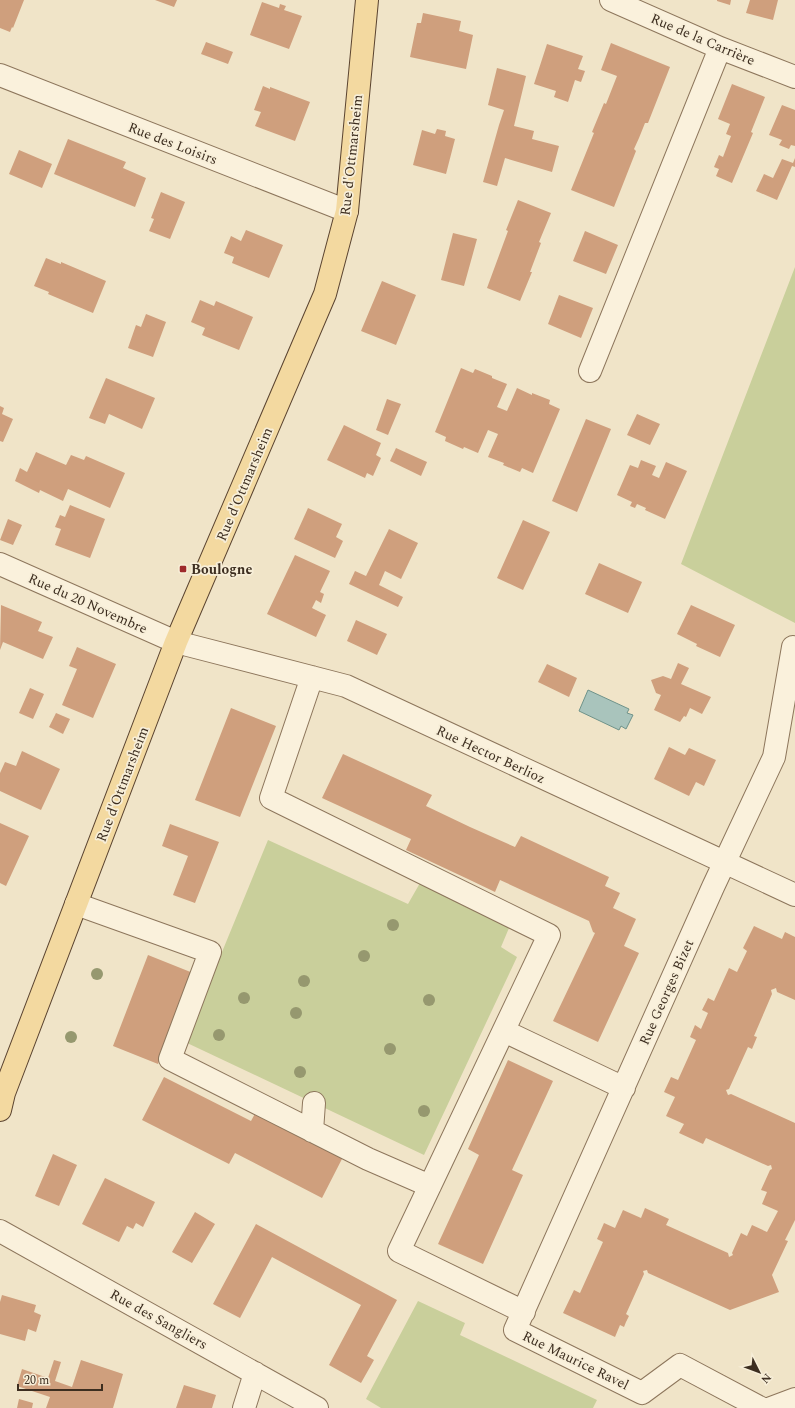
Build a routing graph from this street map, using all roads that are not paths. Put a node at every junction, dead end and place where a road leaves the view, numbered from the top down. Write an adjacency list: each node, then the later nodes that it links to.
1 (367, 0): 6 (main road, Rue d'Ottmarsheim)
2 (611, 0): 3 (street, Rue de la Carrière)
3 (720, 48): 5 (street, Rue de la Carrière); 7 (street)
4 (0, 75): 6 (street, Rue des Loisirs)
5 (795, 77)
6 (347, 211): 9 (main road, Rue d'Ottmarsheim)
7 (590, 371)
8 (0, 564): 9 (street, Rue du 20 Novembre)
9 (176, 642): 11 (street, Rue Hector Berlioz); 14 (main road, Rue d'Ottmarsheim)
10 (793, 647): 12 (street, Rue Georges Bizet)
11 (312, 677): 12 (street, Rue Hector Berlioz); 15 (street)
12 (724, 863): 13 (street, Rue Hector Berlioz); 16 (street, Rue Georges Bizet)
13 (795, 895)
14 (76, 904): 18 (main road, Rue d'Ottmarsheim); 19 (street)
15 (504, 1031): 16 (street); 20 (street)
16 (624, 1088): 22 (street, Rue Georges Bizet)
17 (314, 1103): 19 (street)
18 (0, 1110)
19 (312, 1131): 20 (street)
20 (430, 1186): 22 (street)
21 (0, 1231): 23 (street, Rue des Sangliers)
22 (520, 1321): 27 (street, Rue Maurice Ravel)
23 (255, 1373): 25 (street); 26 (street, Rue des Sangliers)
24 (795, 1400): 28 (street)
25 (244, 1408)
26 (317, 1408)
27 (761, 1408)
28 (771, 1408)

